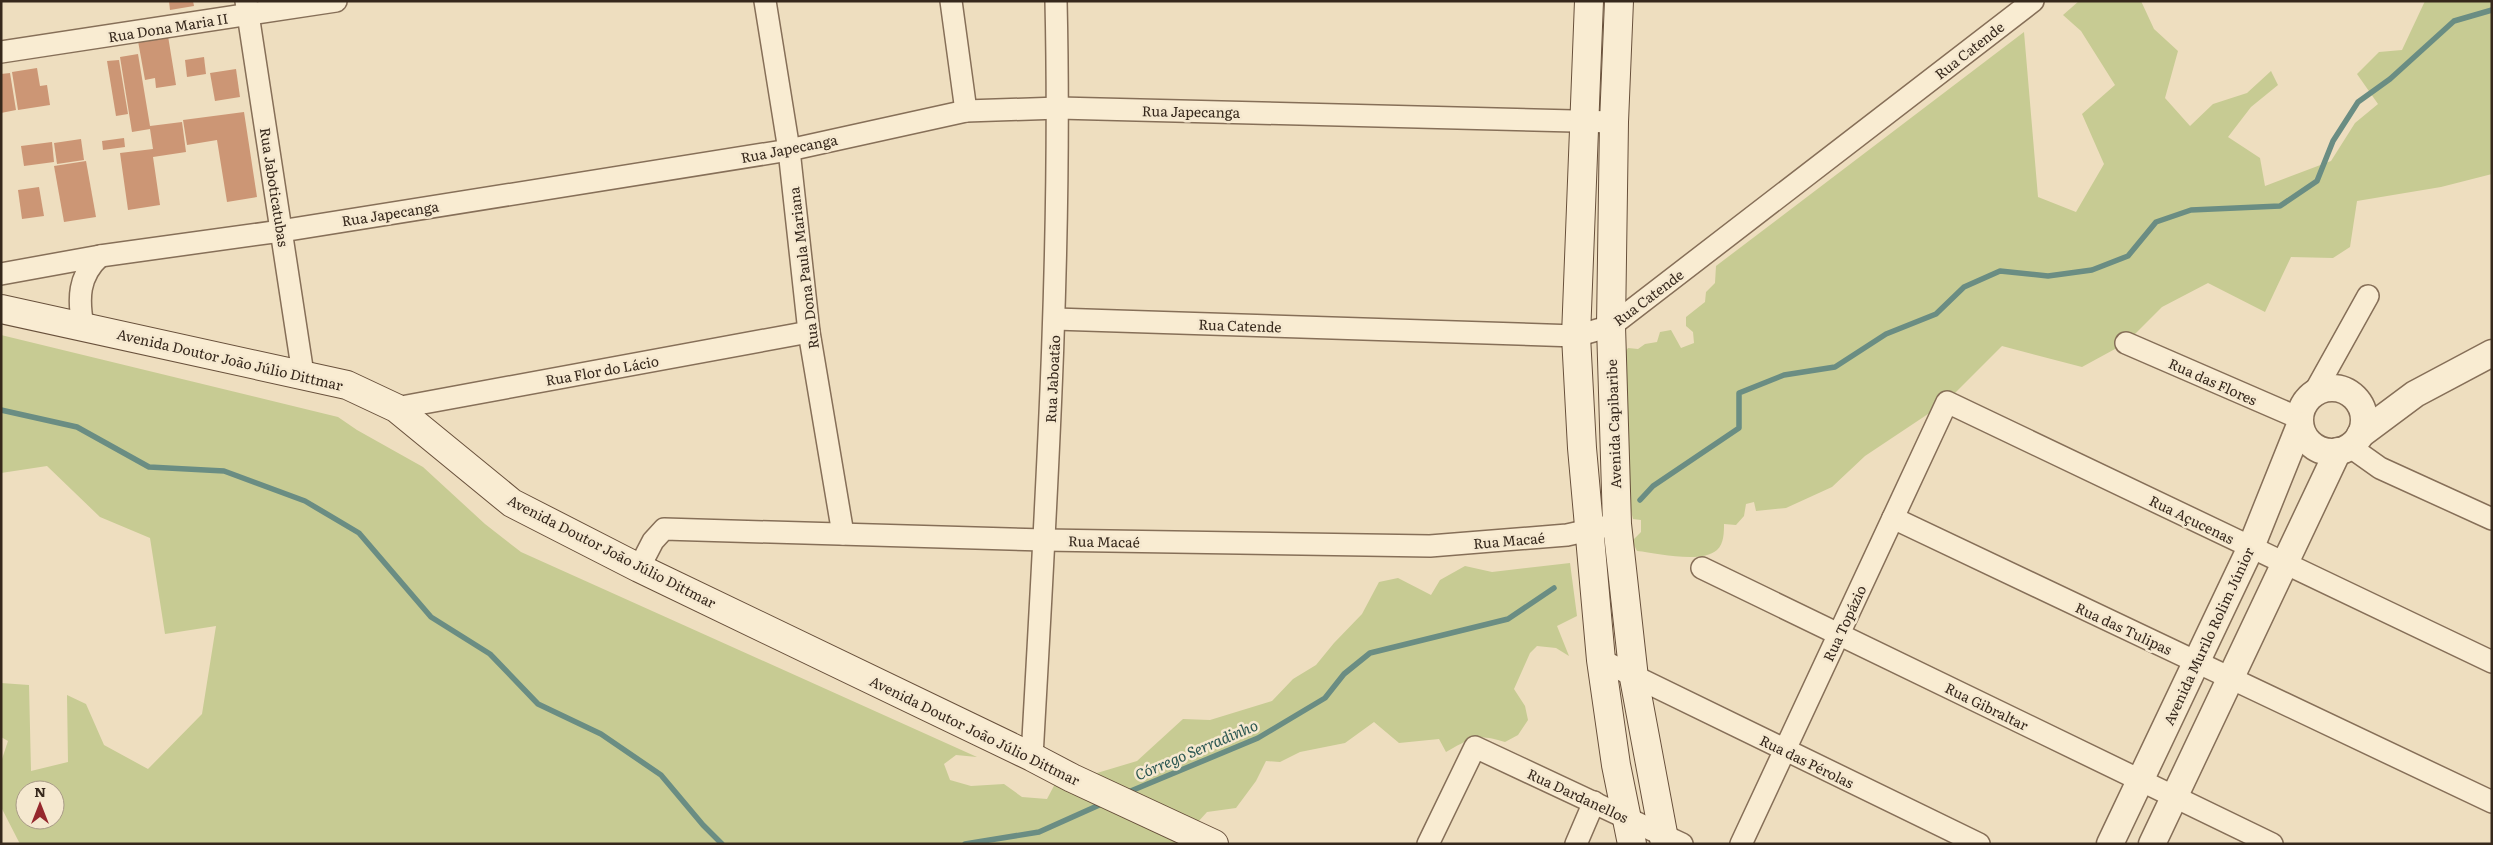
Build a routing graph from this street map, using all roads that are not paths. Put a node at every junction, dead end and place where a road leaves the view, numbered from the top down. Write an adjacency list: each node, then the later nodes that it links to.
1 (336, 1): 8 (street, Rua Dona Maria II)
2 (765, 1): 14 (street, Rua Dona Paula Mariana)
3 (951, 1): 11 (street)
4 (1056, 1): 10 (street, Rua Jaboatão)
5 (1589, 1): 12 (main road, Avenida Capibaribe)
6 (1619, 1): 13 (main road, Avenida Capibaribe)
7 (2033, 1): 22 (street, Rua Catende)
8 (247, 8): 9 (street, Rua Dona Maria II); 15 (street, Rua Jaboticatubas)
9 (1, 52)
10 (1058, 108): 11 (street, Rua Japecanga); 12 (street, Rua Japecanga); 20 (street, Rua Jaboatão)
11 (966, 111): 14 (street, Rua Japecanga)
12 (1584, 122): 13 (street, Rua Japecanga); 24 (main road, Avenida Capibaribe)
13 (1614, 122): 22 (main road, Avenida Capibaribe)
14 (789, 150): 15 (street, Rua Japecanga); 23 (street, Rua Dona Paula Mariana)
15 (281, 231): 16 (street, Rua Japecanga); 27 (street, Rua Jaboticatubas)
16 (100, 256): 17 (street, Rua Japecanga); 21 (street)
17 (1, 274)
18 (2368, 296): 28 (street)
19 (1, 309): 21 (main road, Avenida Doutor João Júlio Dittmar)
20 (1055, 319): 24 (street, Rua Catende); 40 (street, Rua Jaboatão)
21 (83, 326): 27 (main road, Avenida Doutor João Júlio Dittmar)
22 (1611, 326): 24 (street, Rua Catende); 37 (main road, Avenida Capibaribe)
23 (809, 332): 32 (street, Rua Flor do Lácio); 39 (street, Rua Dona Paula Mariana)
24 (1576, 336): 38 (main road, Avenida Capibaribe)
25 (2126, 343): 33 (street, Rua das Flores)
26 (2489, 361): 30 (street)
27 (303, 374): 32 (main road, Avenida Doutor João Júlio Dittmar)
28 (2314, 393): 29 (street); 33 (street)
29 (2350, 393): 30 (street); 34 (street)
30 (2416, 394): 34 (street)
31 (1947, 402): 35 (street, Rua Topázio); 41 (street, Rua Açucenas)
32 (396, 408): 43 (main road, Avenida Doutor João Júlio Dittmar)
33 (2299, 422): 34 (street); 41 (street, Avenida Murilo Rolim Júnior)
34 (2344, 452): 36 (street); 42 (street)
35 (1893, 518): 45 (street, Rua Topázio); 47 (street, Rua das Tulipas)
36 (2492, 519)
37 (1617, 524): 38 (street, Rua Macaé); 49 (main road, Avenida Capibaribe)
38 (1590, 530): 40 (street, Rua Macaé); 46 (main road, Avenida Capibaribe)
39 (843, 534): 40 (street, Rua Macaé); 43 (street, Rua Macaé)
40 (1044, 540): 52 (street, Rua Jaboatão)
41 (2251, 547): 42 (street, Rua Açucenas); 47 (street, Avenida Murilo Rolim Júnior)
42 (2285, 564): 48 (street, Rua Açucenas); 50 (street)
43 (639, 568): 52 (main road, Avenida Doutor João Júlio Dittmar)
44 (1702, 568): 45 (street, Rua Gibraltar)
45 (1839, 634): 51 (street, Rua Topázio); 53 (street, Rua Gibraltar)
46 (1601, 660): 49 (street, Rua das Pérolas); 57 (main road, Avenida Capibaribe)
47 (2196, 662): 50 (street, Rua das Tulipas); 53 (street, Avenida Murilo Rolim Júnior)
48 (2492, 662)
49 (1634, 678): 51 (street, Rua das Pérolas); 58 (main road, Avenida Capibaribe)
50 (2231, 678): 54 (street); 56 (street, Rua das Tulipas)
51 (1785, 750): 62 (street, Rua Topázio); 63 (street, Rua das Pérolas)
52 (1032, 756): 59 (main road, Avenida Doutor João Júlio Dittmar)
53 (2140, 780): 54 (street, Rua Gibraltar); 64 (street, Avenida Murilo Rolim Júnior)
54 (2175, 796): 65 (street); 66 (street, Rua Gibraltar)
55 (1594, 802): 57 (street, Rua Dardanellos); 60 (street, Rua Dardanellos); 61 (street)
56 (2492, 802)
57 (1630, 831): 58 (street, Rua Dardanellos)
58 (1670, 841)
59 (1214, 844)
60 (1428, 844)
61 (1576, 844)
62 (1741, 844)
63 (1979, 844)
64 (2110, 844)
65 (2152, 844)
66 (2272, 844)

